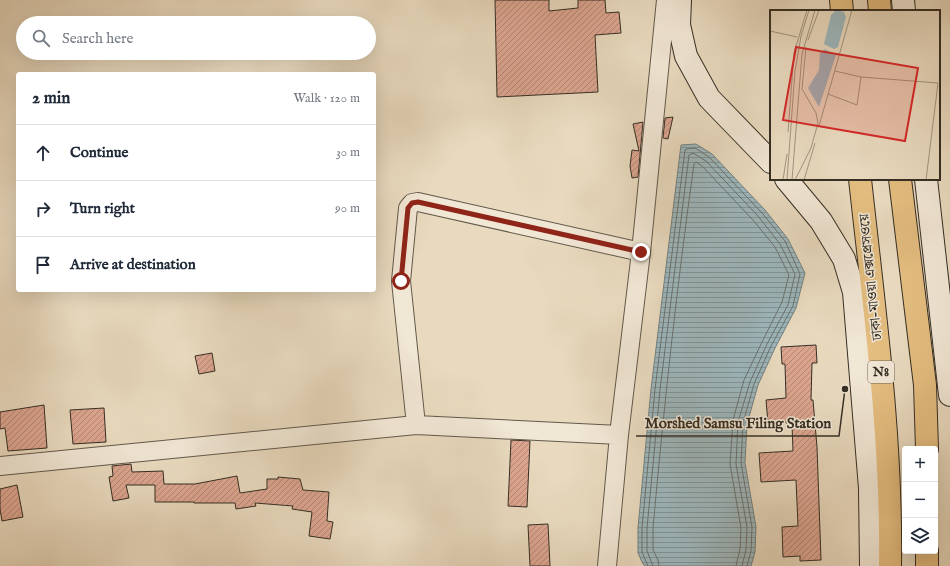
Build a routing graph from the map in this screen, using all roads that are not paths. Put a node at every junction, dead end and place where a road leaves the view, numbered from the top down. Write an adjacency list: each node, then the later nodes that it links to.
1 (666, 0): 14 (street)
2 (680, 0): 9 (street)
3 (841, 0): 6 (highway)
4 (879, 0): 7 (highway)
5 (903, 0): 8 (street)
6 (842, 10)
7 (880, 10)
8 (904, 10)
9 (770, 161)
10 (787, 180): 22 (street)
11 (860, 180): 23 (highway, ঢাকা-মাওয়া এক্সপ্রেসওয়ে / N8)
12 (900, 180): 18 (highway)
13 (926, 180): 15 (street)
14 (641, 252): 16 (street); 17 (street)
15 (950, 395)
16 (416, 425): 17 (street); 19 (street)
17 (619, 435): 21 (street)
18 (927, 446)
19 (0, 466)
20 (927, 554): 24 (highway)
21 (607, 566)
22 (871, 566)
23 (890, 566)
24 (927, 566)

